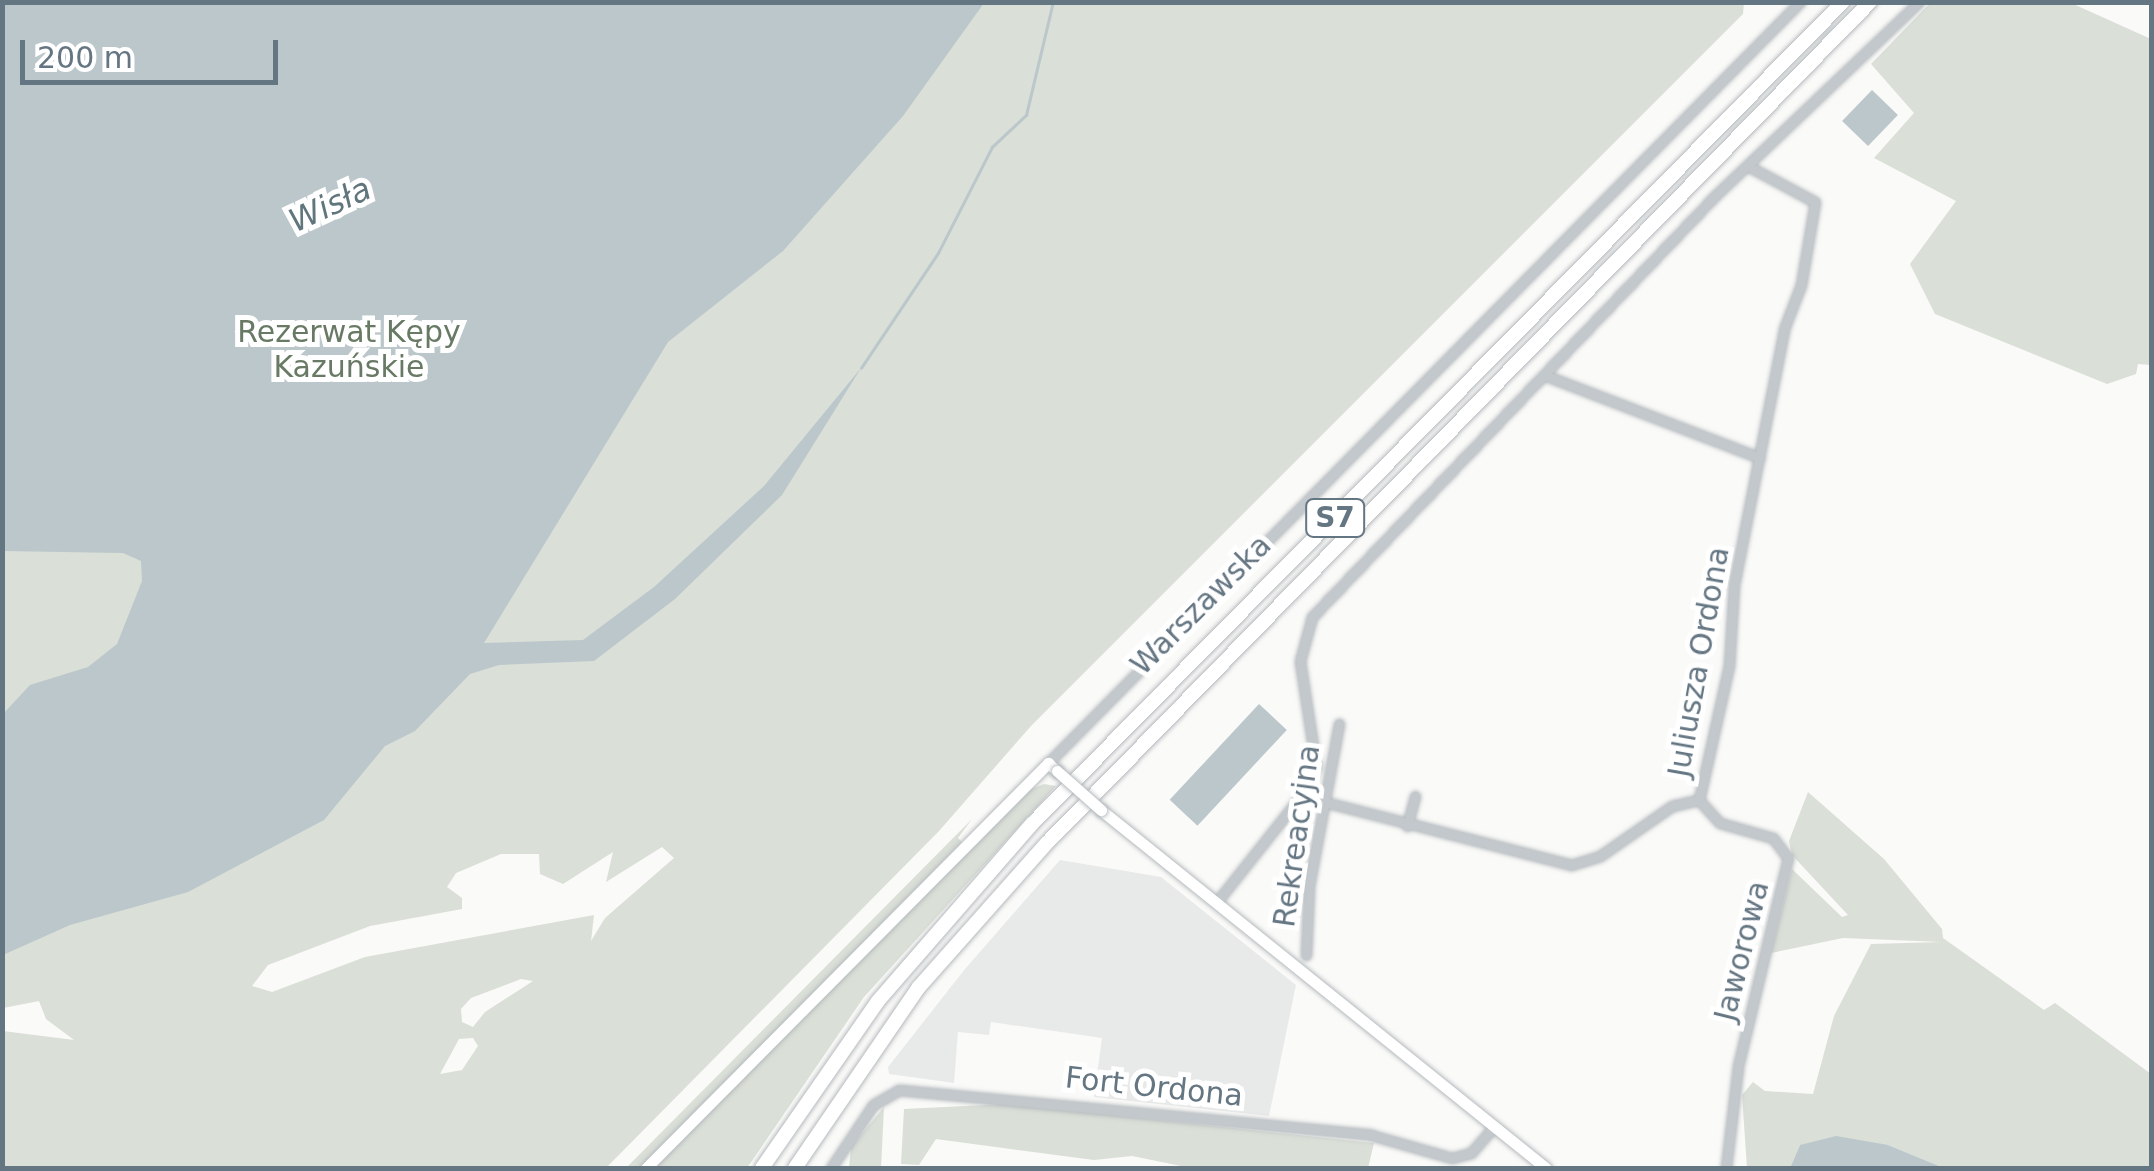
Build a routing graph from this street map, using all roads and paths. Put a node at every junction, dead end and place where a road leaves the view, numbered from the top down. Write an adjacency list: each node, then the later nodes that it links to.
1 (1800, 2): 9 (street, Warszawska)
2 (1843, 2): 19 (highway, S7)
3 (1870, 2): 20 (highway, S7)
4 (1919, 2): 5 (street)
5 (1750, 167): 6 (street); 7 (street, Juliusza Ordona)
6 (1544, 375): 7 (street); 10 (street)
7 (1760, 458): 12 (street, Juliusza Ordona)
8 (1339, 724): 13 (street, Rekreacyjna)
9 (1053, 767): 15 (main road, bridge); 18 (main road, Warszawska)
10 (1301, 796): 13 (street, Juliusza Ordona); 15 (street)
11 (1414, 796): 14 (street)
12 (1699, 800): 14 (street, Juliusza Ordona); 23 (street, Jaworowa)
13 (1325, 804): 14 (street, Juliusza Ordona); 16 (street, Rekreacyjna)
14 (1407, 826)
15 (1216, 903): 17 (main road)
16 (1306, 955)
17 (1494, 1127): 21 (street, Fort Ordona); 22 (main road)
18 (646, 1168)
19 (762, 1168)
20 (795, 1168)
21 (831, 1168)
22 (1546, 1168)
23 (1726, 1168)

